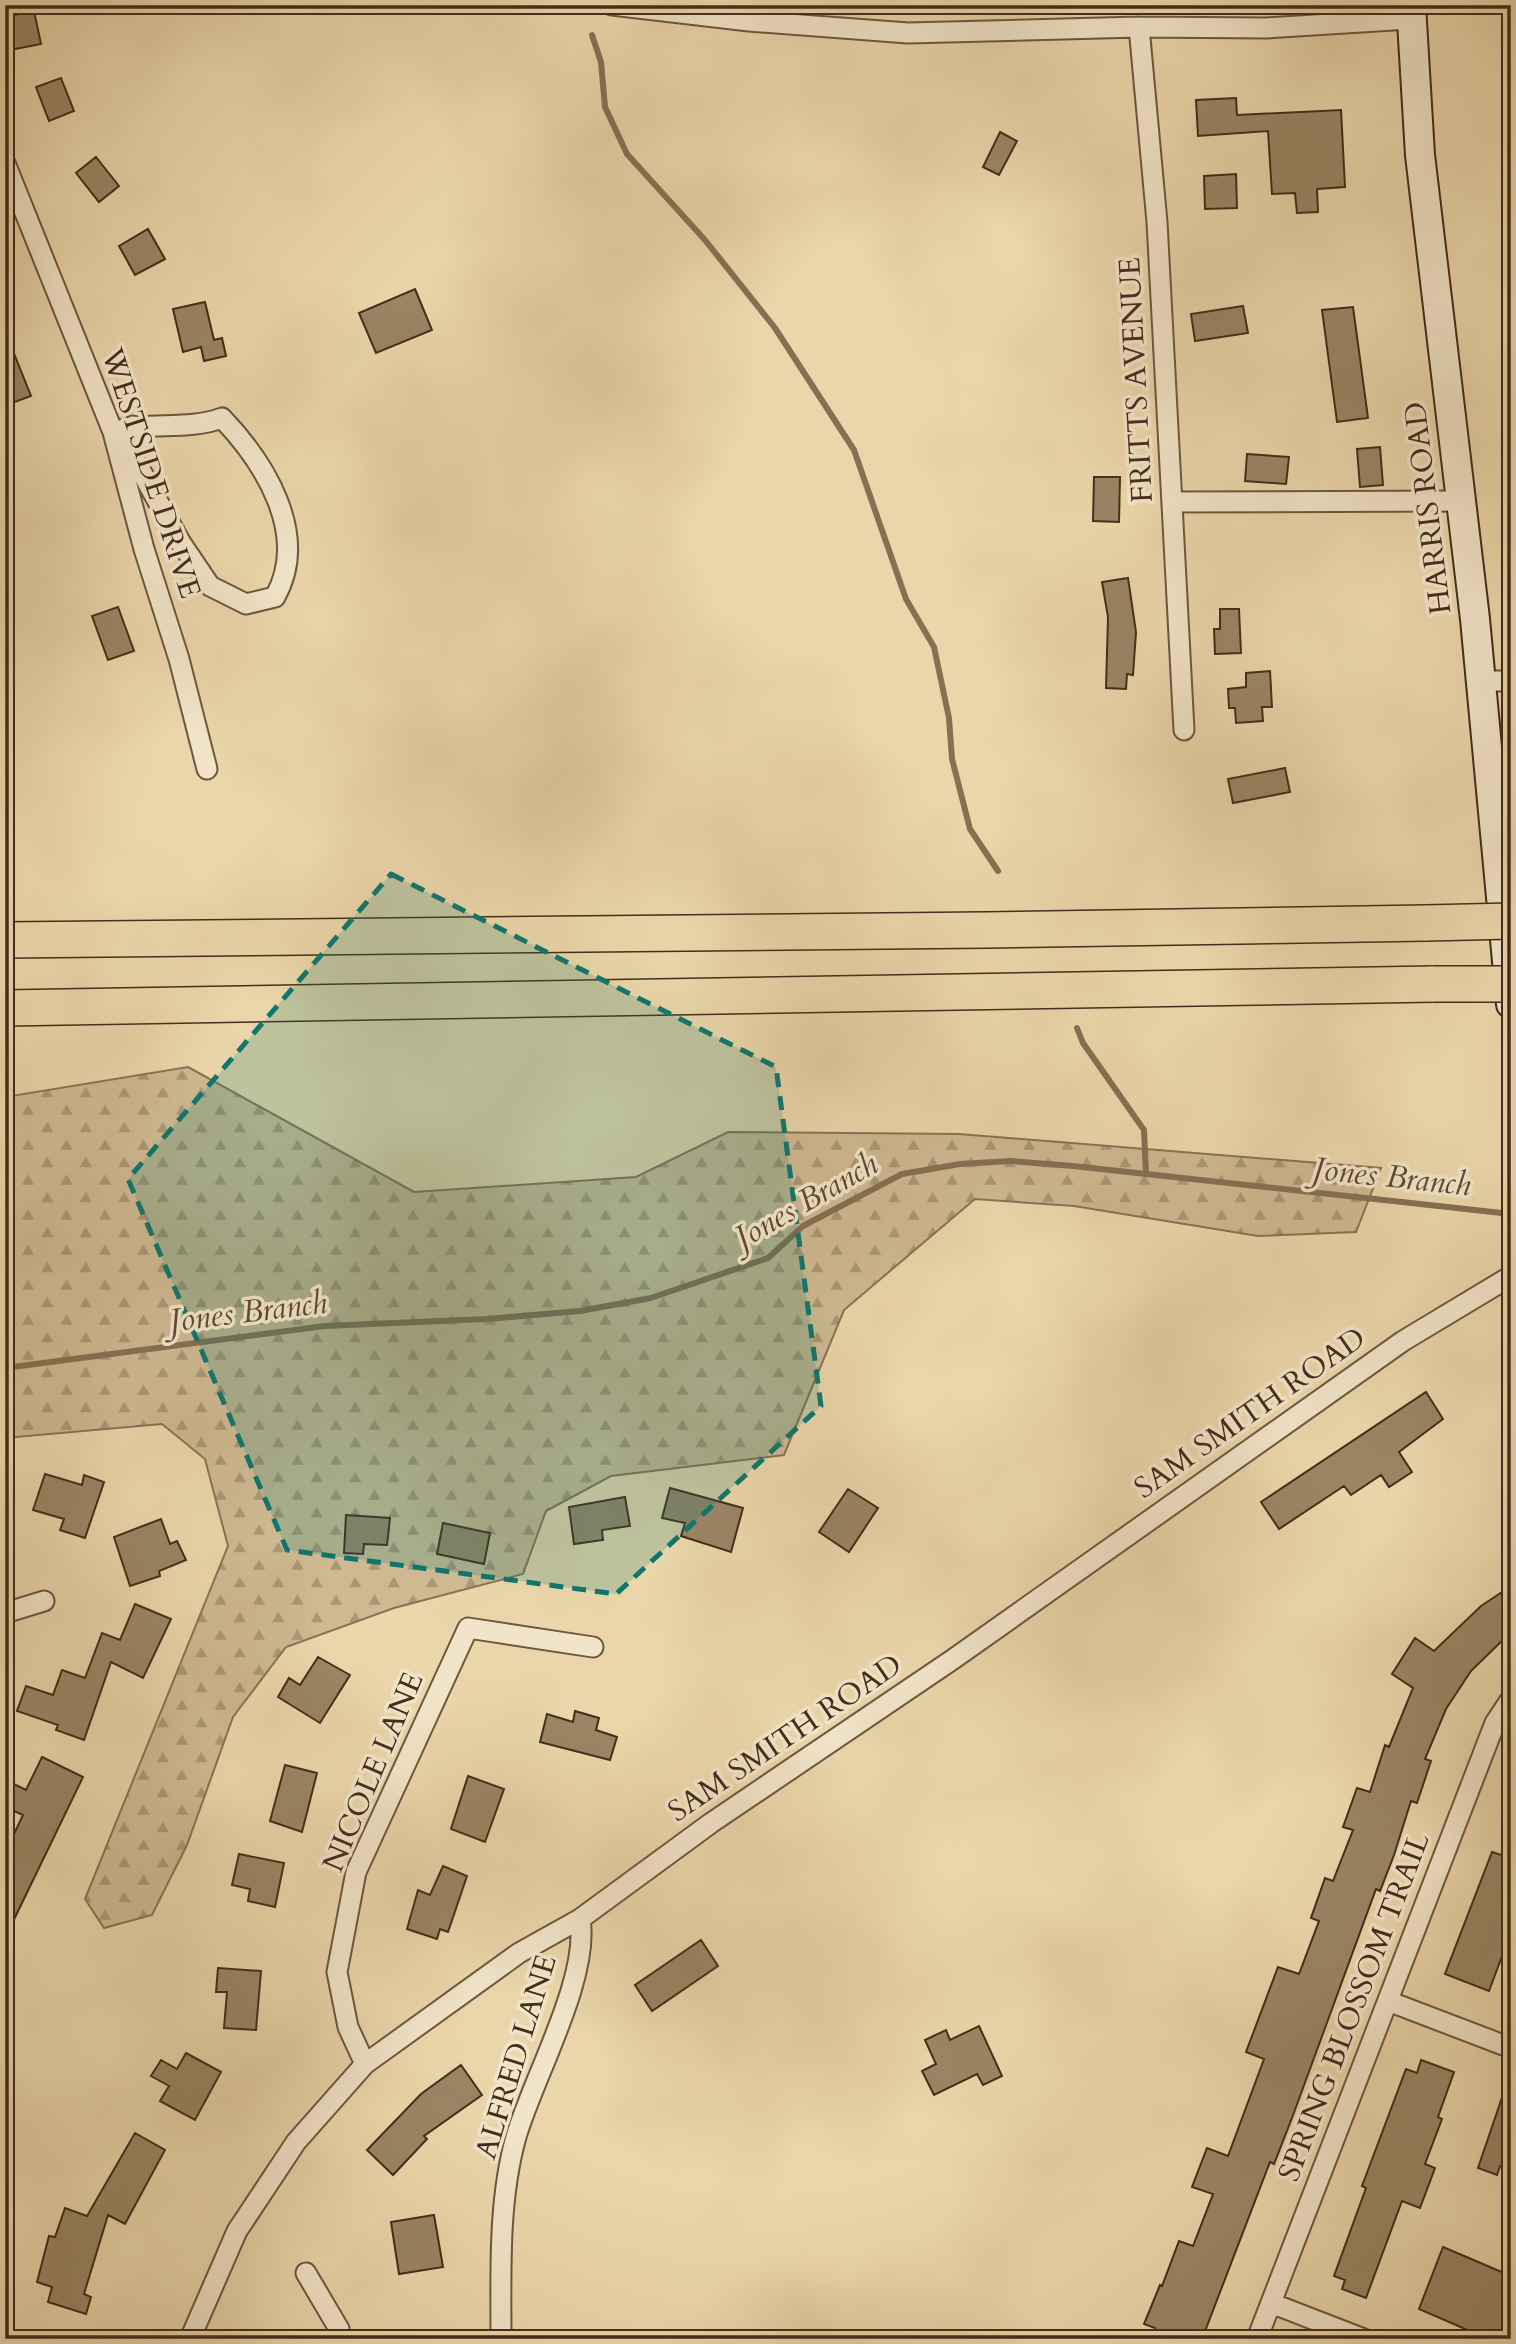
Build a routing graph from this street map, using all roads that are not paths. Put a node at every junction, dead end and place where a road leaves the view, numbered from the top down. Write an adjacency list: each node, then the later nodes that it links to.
1 (612, 5): 3 (street)
2 (1410, 12): 4 (street); 7 (street, HARRIS ROAD)
3 (768, 14): 4 (street)
4 (1139, 27): 8 (street, FRITTS AVENUE)
5 (5, 163): 6 (street, WESTSIDE DRIVE)
6 (125, 432): 6 (street); 12 (street, WESTSIDE DRIVE)
7 (1458, 501): 8 (street); 9 (street, HARRIS ROAD)
8 (1173, 502): 11 (street, FRITTS AVENUE)
9 (1480, 681): 10 (street); 16 (street, HARRIS ROAD)
10 (1511, 681)
11 (1184, 730)
12 (207, 769)
13 (1511, 921): 14 (highway, bridge)
14 (5, 940)
15 (1511, 984): 17 (highway, bridge)
16 (1511, 1004)
17 (5, 1008)
18 (1511, 1276): 23 (street, SAM SMITH ROAD)
19 (44, 1601): 20 (street)
20 (5, 1613)
21 (593, 1647): 26 (street, NICOLE LANE)
22 (1511, 1699): 24 (street, SPRING BLOSSOM TRAIL)
23 (580, 1919): 26 (street, SAM SMITH ROAD); 31 (street, ALFRED LANE)
24 (1388, 2001): 25 (street); 28 (street, SPRING BLOSSOM TRAIL)
25 (1511, 2048)
26 (365, 2064): 29 (street, SAM SMITH ROAD)
27 (306, 2273): 30 (street)
28 (1271, 2303): 32 (street, SPRING BLOSSOM TRAIL); 33 (street)
29 (190, 2339)
30 (340, 2339)
31 (501, 2339)
32 (1257, 2339)
33 (1364, 2339)

